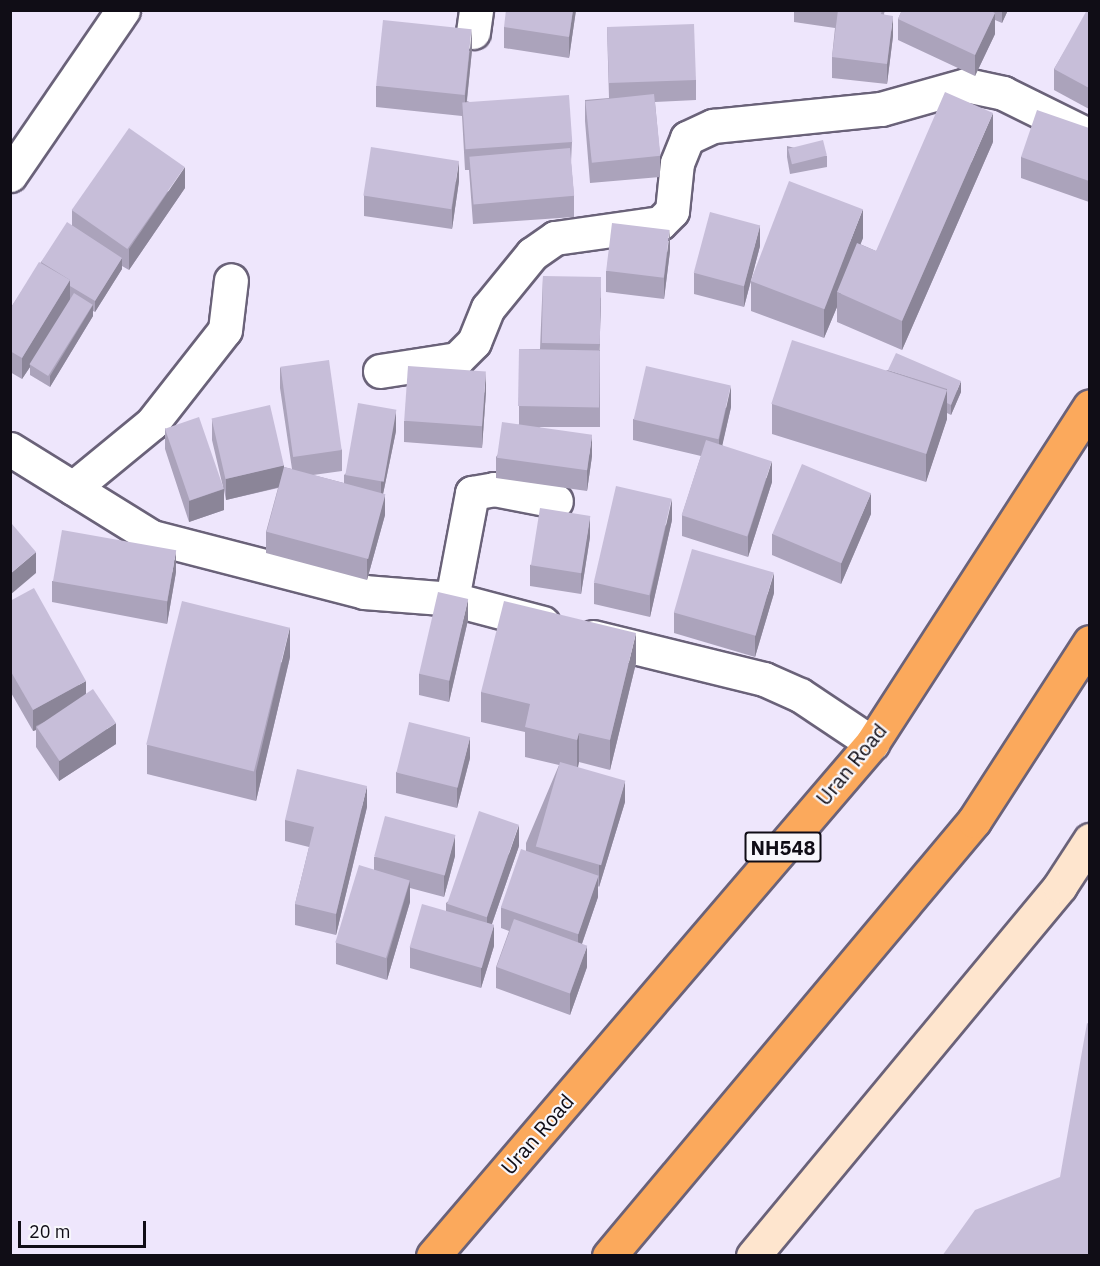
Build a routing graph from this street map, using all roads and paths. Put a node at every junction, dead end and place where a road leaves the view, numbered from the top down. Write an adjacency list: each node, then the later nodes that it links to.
1 (123, 10): 3 (street)
2 (1089, 136): 5 (street)
3 (10, 175)
4 (231, 280): 8 (street)
5 (380, 371)
6 (1089, 406): 12 (highway, Uran Road / NH548)
7 (10, 449): 8 (street)
8 (73, 488): 10 (street)
9 (556, 501): 10 (street)
10 (452, 599): 12 (street)
11 (1089, 642): 15 (highway)
12 (872, 743): 14 (highway, Uran Road / NH548)
13 (1085, 857): 16 (street)
14 (433, 1256)
15 (609, 1256)
16 (753, 1256)

